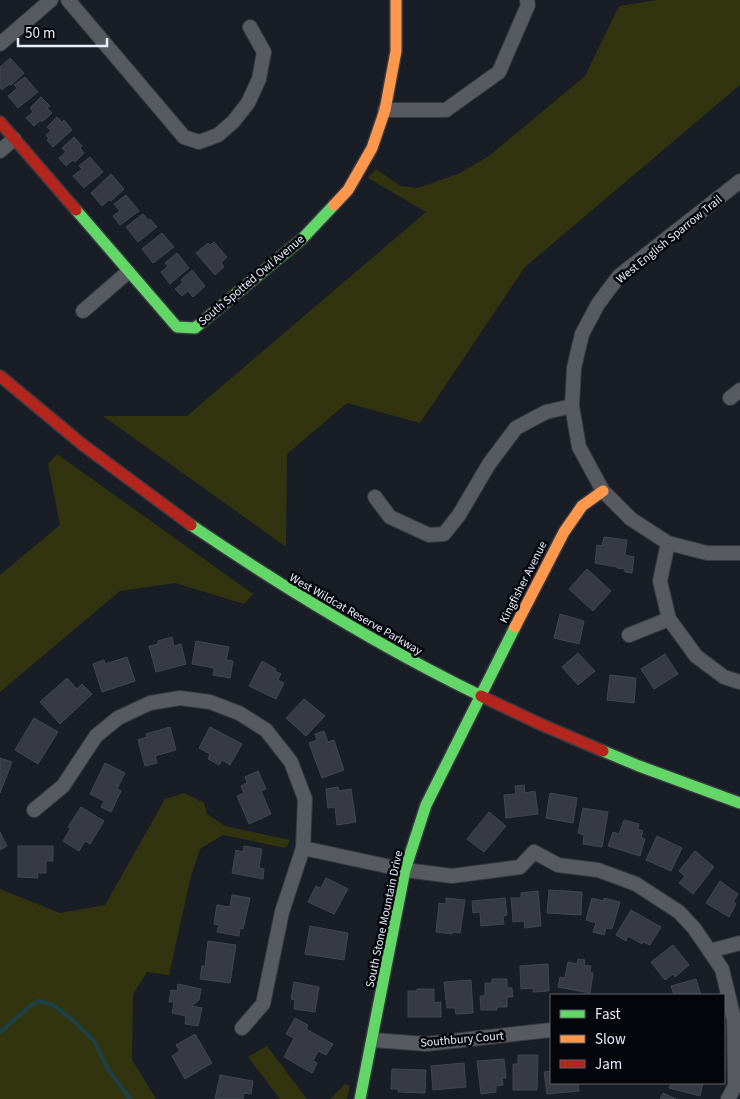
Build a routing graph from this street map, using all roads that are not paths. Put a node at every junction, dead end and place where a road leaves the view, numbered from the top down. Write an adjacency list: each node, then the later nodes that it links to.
1 (51, 0): 6 (street)
2 (68, 0): 5 (street)
3 (396, 0): 7 (street, South Spotted Owl Avenue)
4 (527, 0): 7 (street)
5 (250, 27)
6 (0, 44)
7 (386, 110): 12 (street, South Spotted Owl Avenue)
8 (0, 122): 9 (street, South Spotted Owl Avenue)
9 (14, 138): 10 (street); 12 (street, South Spotted Owl Avenue)
10 (0, 151)
11 (740, 181): 15 (street, West English Sparrow Trail)
12 (128, 272): 13 (street)
13 (83, 311)
14 (0, 376): 23 (street, West Wildcat Reserve Parkway)
15 (572, 406): 16 (street, West English Sparrow Trail); 17 (street)
16 (603, 490): 18 (street, West English Sparrow Trail); 23 (street, Kingfisher Avenue)
17 (375, 497)
18 (668, 543): 19 (street, West English Sparrow Trail); 20 (street)
19 (740, 553)
20 (669, 620): 21 (street); 22 (street)
21 (629, 635)
22 (740, 682)
23 (480, 696): 24 (street, West Wildcat Reserve Parkway); 27 (street, South Stone Mountain Drive)
24 (740, 803)
25 (34, 810): 26 (street)
26 (302, 848): 27 (street); 30 (street)
27 (405, 870): 29 (street); 32 (street, South Stone Mountain Drive)
28 (740, 943): 29 (street)
29 (710, 951): 33 (street)
30 (242, 1028)
31 (550, 1030): 32 (street, Southbury Court)
32 (373, 1040): 34 (street, South Stone Mountain Drive)
33 (737, 1087): 35 (street)
34 (360, 1099)
35 (728, 1099)

